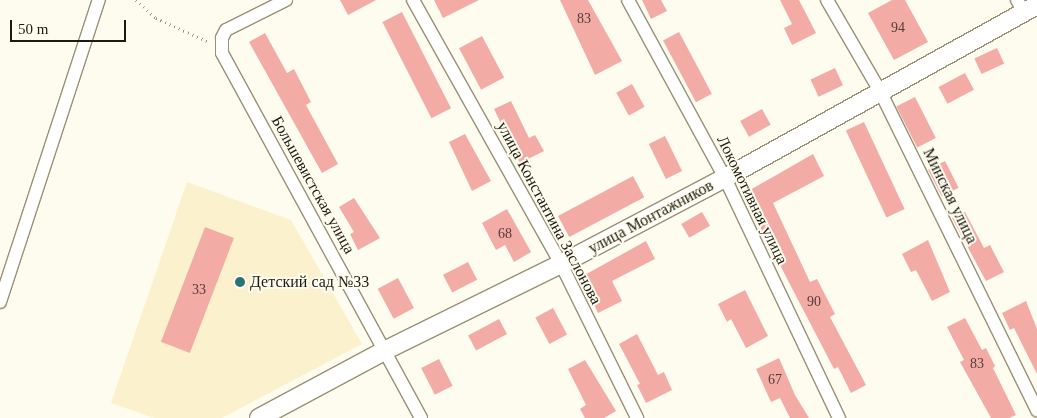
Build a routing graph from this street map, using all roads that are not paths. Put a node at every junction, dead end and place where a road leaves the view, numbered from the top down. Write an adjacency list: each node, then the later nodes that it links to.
1 (99, 0): 10 (street)
2 (286, 0): 11 (street, Большевистская улица)
3 (413, 0): 9 (street, улица Константина Заслонова)
4 (628, 0): 8 (street, Локомотивная улица)
5 (827, 0): 7 (street, Минская улица)
6 (1026, 6): 7 (street, улица Монтажников)
7 (880, 91): 8 (street, улица Монтажников); 12 (street, Минская улица)
8 (725, 178): 9 (street, улица Монтажников); 16 (street, Локомотивная улица)
9 (561, 264): 11 (street, улица Монтажников); 15 (street, улица Константина Заслонова)
10 (0, 302)
11 (386, 350): 13 (street, улица Монтажников); 14 (street, Большевистская улица)
12 (1037, 410)
13 (259, 418)
14 (421, 418)
15 (636, 418)
16 (839, 418)

